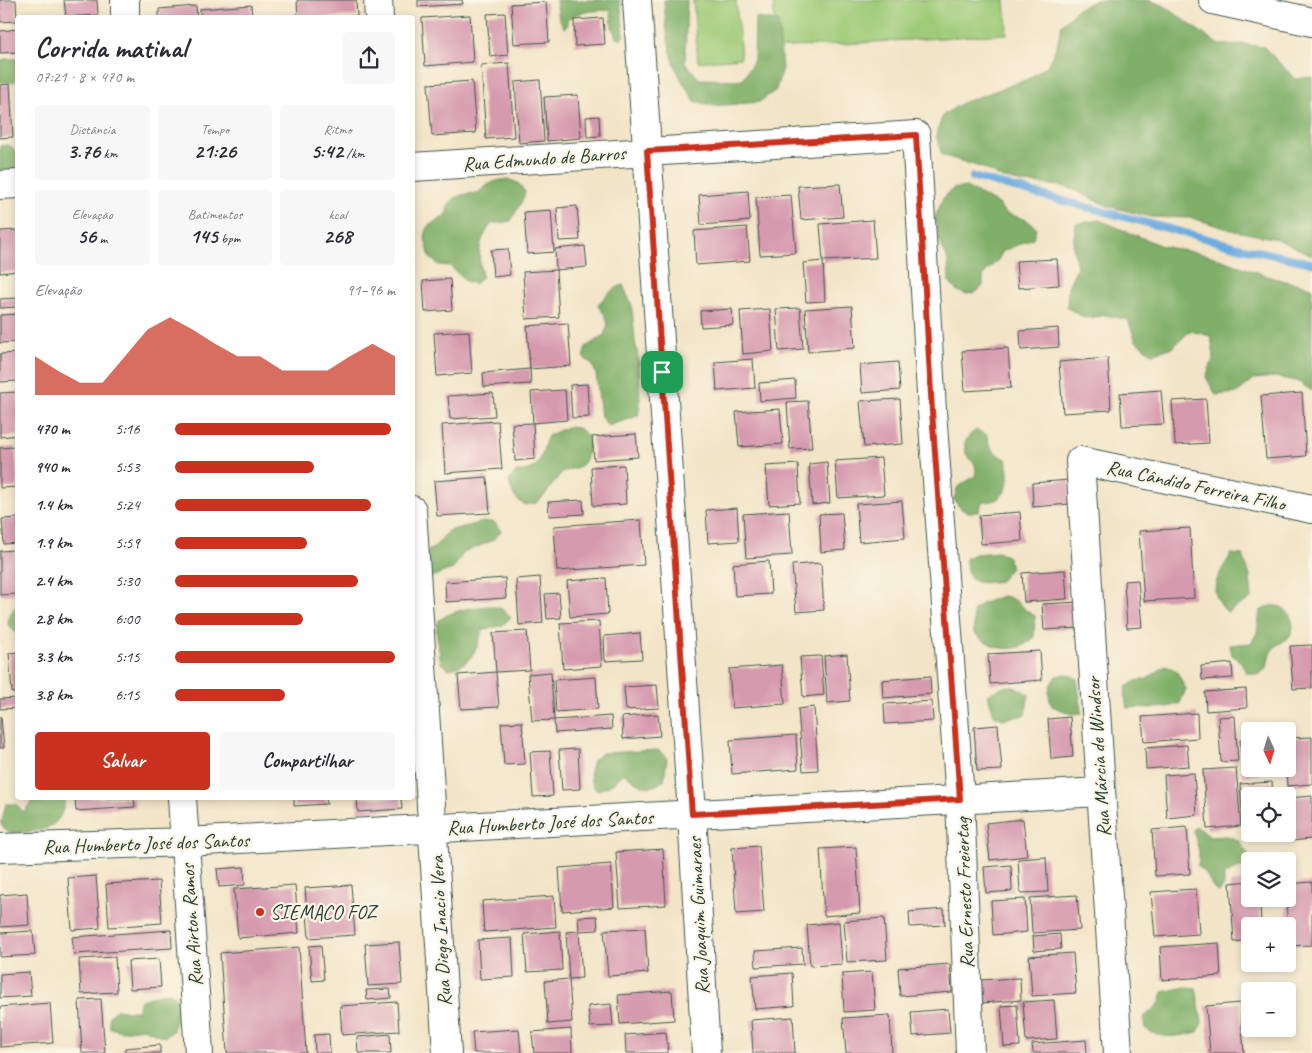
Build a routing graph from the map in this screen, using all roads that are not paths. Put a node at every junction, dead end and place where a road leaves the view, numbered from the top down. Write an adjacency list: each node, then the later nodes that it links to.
1 (125, 0): 5 (street)
2 (378, 0): 6 (street)
3 (637, 0): 9 (street, Rua Joaquim Guimaraes)
4 (1213, 0): 7 (street)
5 (125, 15)
6 (380, 15)
7 (1312, 22)
8 (916, 135): 9 (street, Rua Edmundo de Barros); 17 (street, Rua Ernesto Freiertag)
9 (647, 151): 10 (street, Rua Edmundo de Barros); 19 (street, Rua Joaquim Guimaraes)
10 (415, 167)
11 (15, 184): 12 (street)
12 (0, 185)
13 (1080, 461): 14 (street, Rua Cândido Ferreira Filho); 16 (street, Rua Márcia de Windsor)
14 (1312, 509)
15 (415, 553): 20 (street, Rua Diego Inacio Vera)
16 (1100, 792): 17 (street, Rua Humberto José dos Santos); 27 (street, Rua Márcia de Windsor)
17 (960, 799): 19 (street, Rua Humberto José dos Santos); 26 (street, Rua Ernesto Freiertag)
18 (182, 800): 21 (street, Rua Airton Ramos)
19 (692, 814): 20 (street, Rua Humberto José dos Santos); 25 (street, Rua Joaquim Guimaraes)
20 (434, 828): 21 (street, Rua Humberto José dos Santos); 24 (street, Rua Diego Inacio Vera)
21 (186, 842): 22 (street, Rua Humberto José dos Santos); 23 (street, Rua Airton Ramos)
22 (0, 848)
23 (199, 1053)
24 (447, 1053)
25 (706, 1053)
26 (970, 1053)
27 (1118, 1053)

